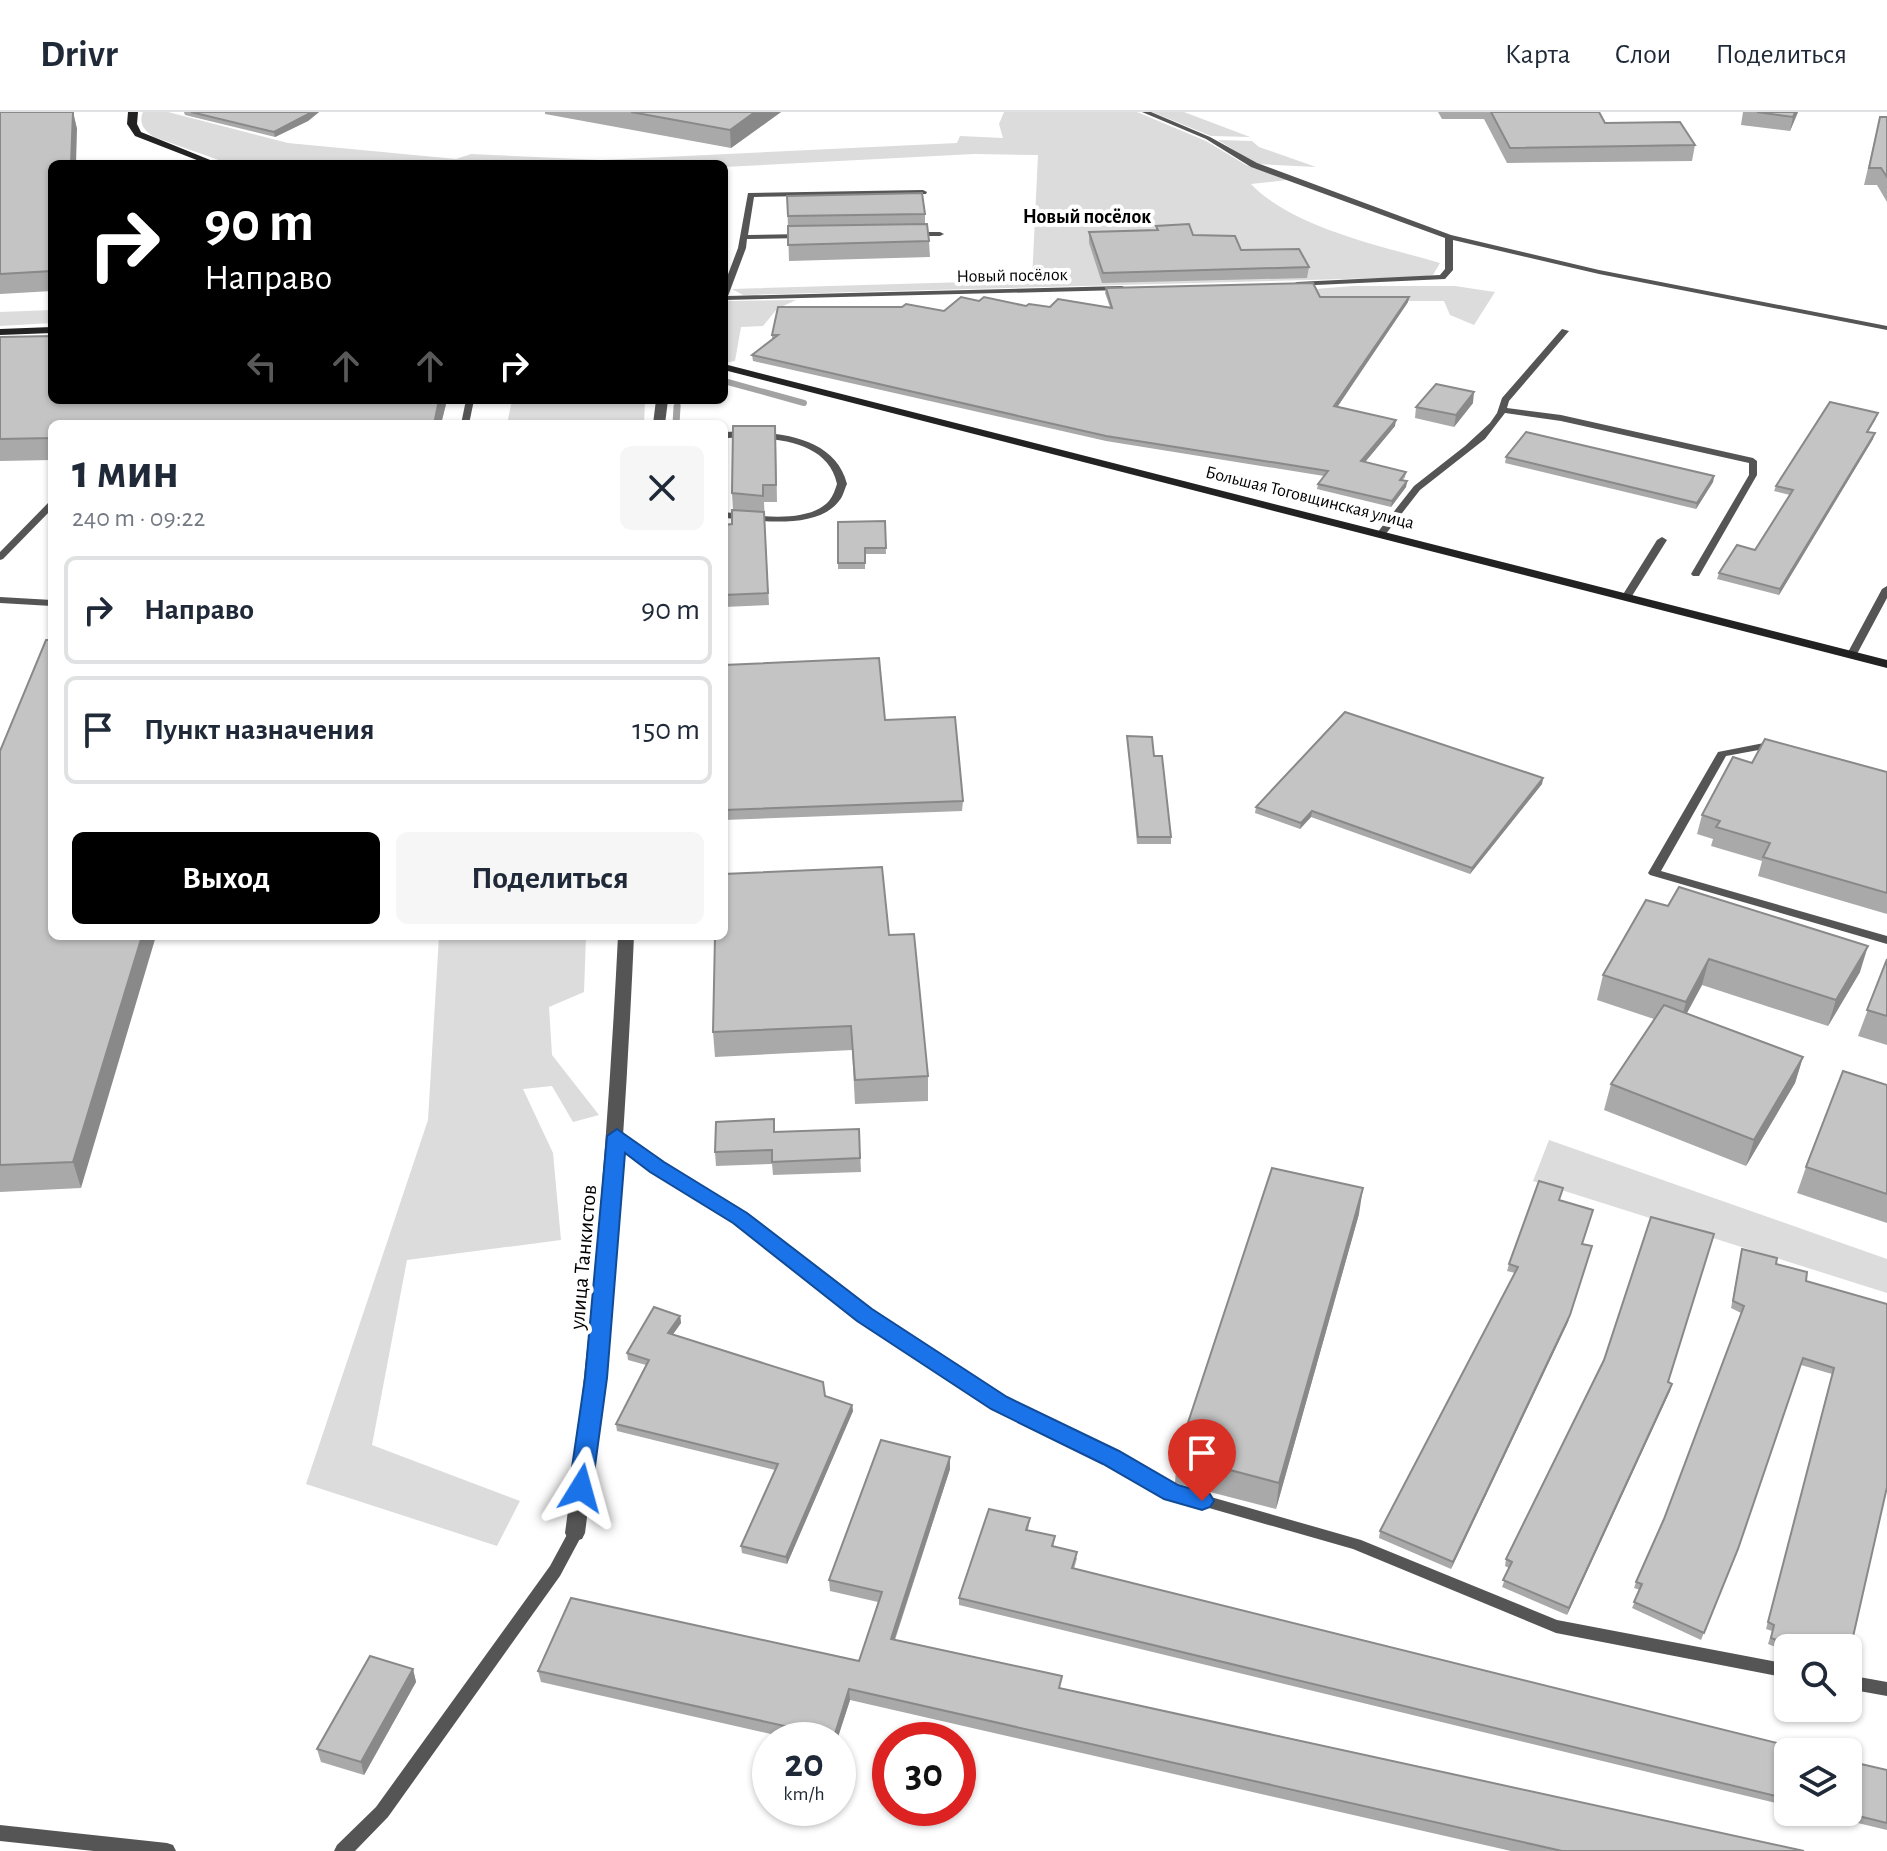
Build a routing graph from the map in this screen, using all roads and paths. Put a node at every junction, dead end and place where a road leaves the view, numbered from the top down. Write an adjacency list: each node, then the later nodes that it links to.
1 (133, 112): 3 (street)
2 (1145, 112): 9 (lane)
3 (205, 160)
4 (923, 192): 8 (lane)
5 (909, 234): 6 (lane)
6 (940, 234)
7 (819, 236): 8 (lane)
8 (744, 237): 10 (lane)
9 (1449, 237): 11 (lane); 14 (lane)
10 (728, 284)
11 (1287, 284)
12 (1133, 288): 13 (lane, Новый посёлок)
13 (728, 296)
14 (1887, 328)
15 (48, 330): 17 (street)
16 (1565, 331): 19 (lane)
17 (0, 332)
18 (728, 368): 23 (street, Большая Тоговщинская улица)
19 (1504, 410): 23 (lane); 26 (lane)
20 (728, 435): 22 (lane)
21 (48, 508): 25 (lane)
22 (728, 515)
23 (1382, 533): 28 (street, Большая Тоговщинская улица)
24 (1662, 540): 28 (lane)
25 (0, 557)
26 (1696, 574)
27 (1887, 589): 31 (lane)
28 (1627, 596): 31 (street, Большая Тоговщинская улица)
29 (0, 600): 30 (lane)
30 (48, 603)
31 (1852, 654): 32 (street, Большая Тоговщинская улица)
32 (1887, 664)
33 (1779, 751): 35 (lane)
34 (626, 940): 36 (street, улица Танкистов)
35 (1887, 940)
36 (617, 1136): 37 (street, улица Танкистов); 38 (lane)
37 (575, 1533): 43 (lane)
38 (1774, 1668)
39 (1862, 1685): 40 (lane)
40 (1887, 1689)
41 (0, 1833): 42 (lane)
42 (167, 1851)
43 (343, 1851)

